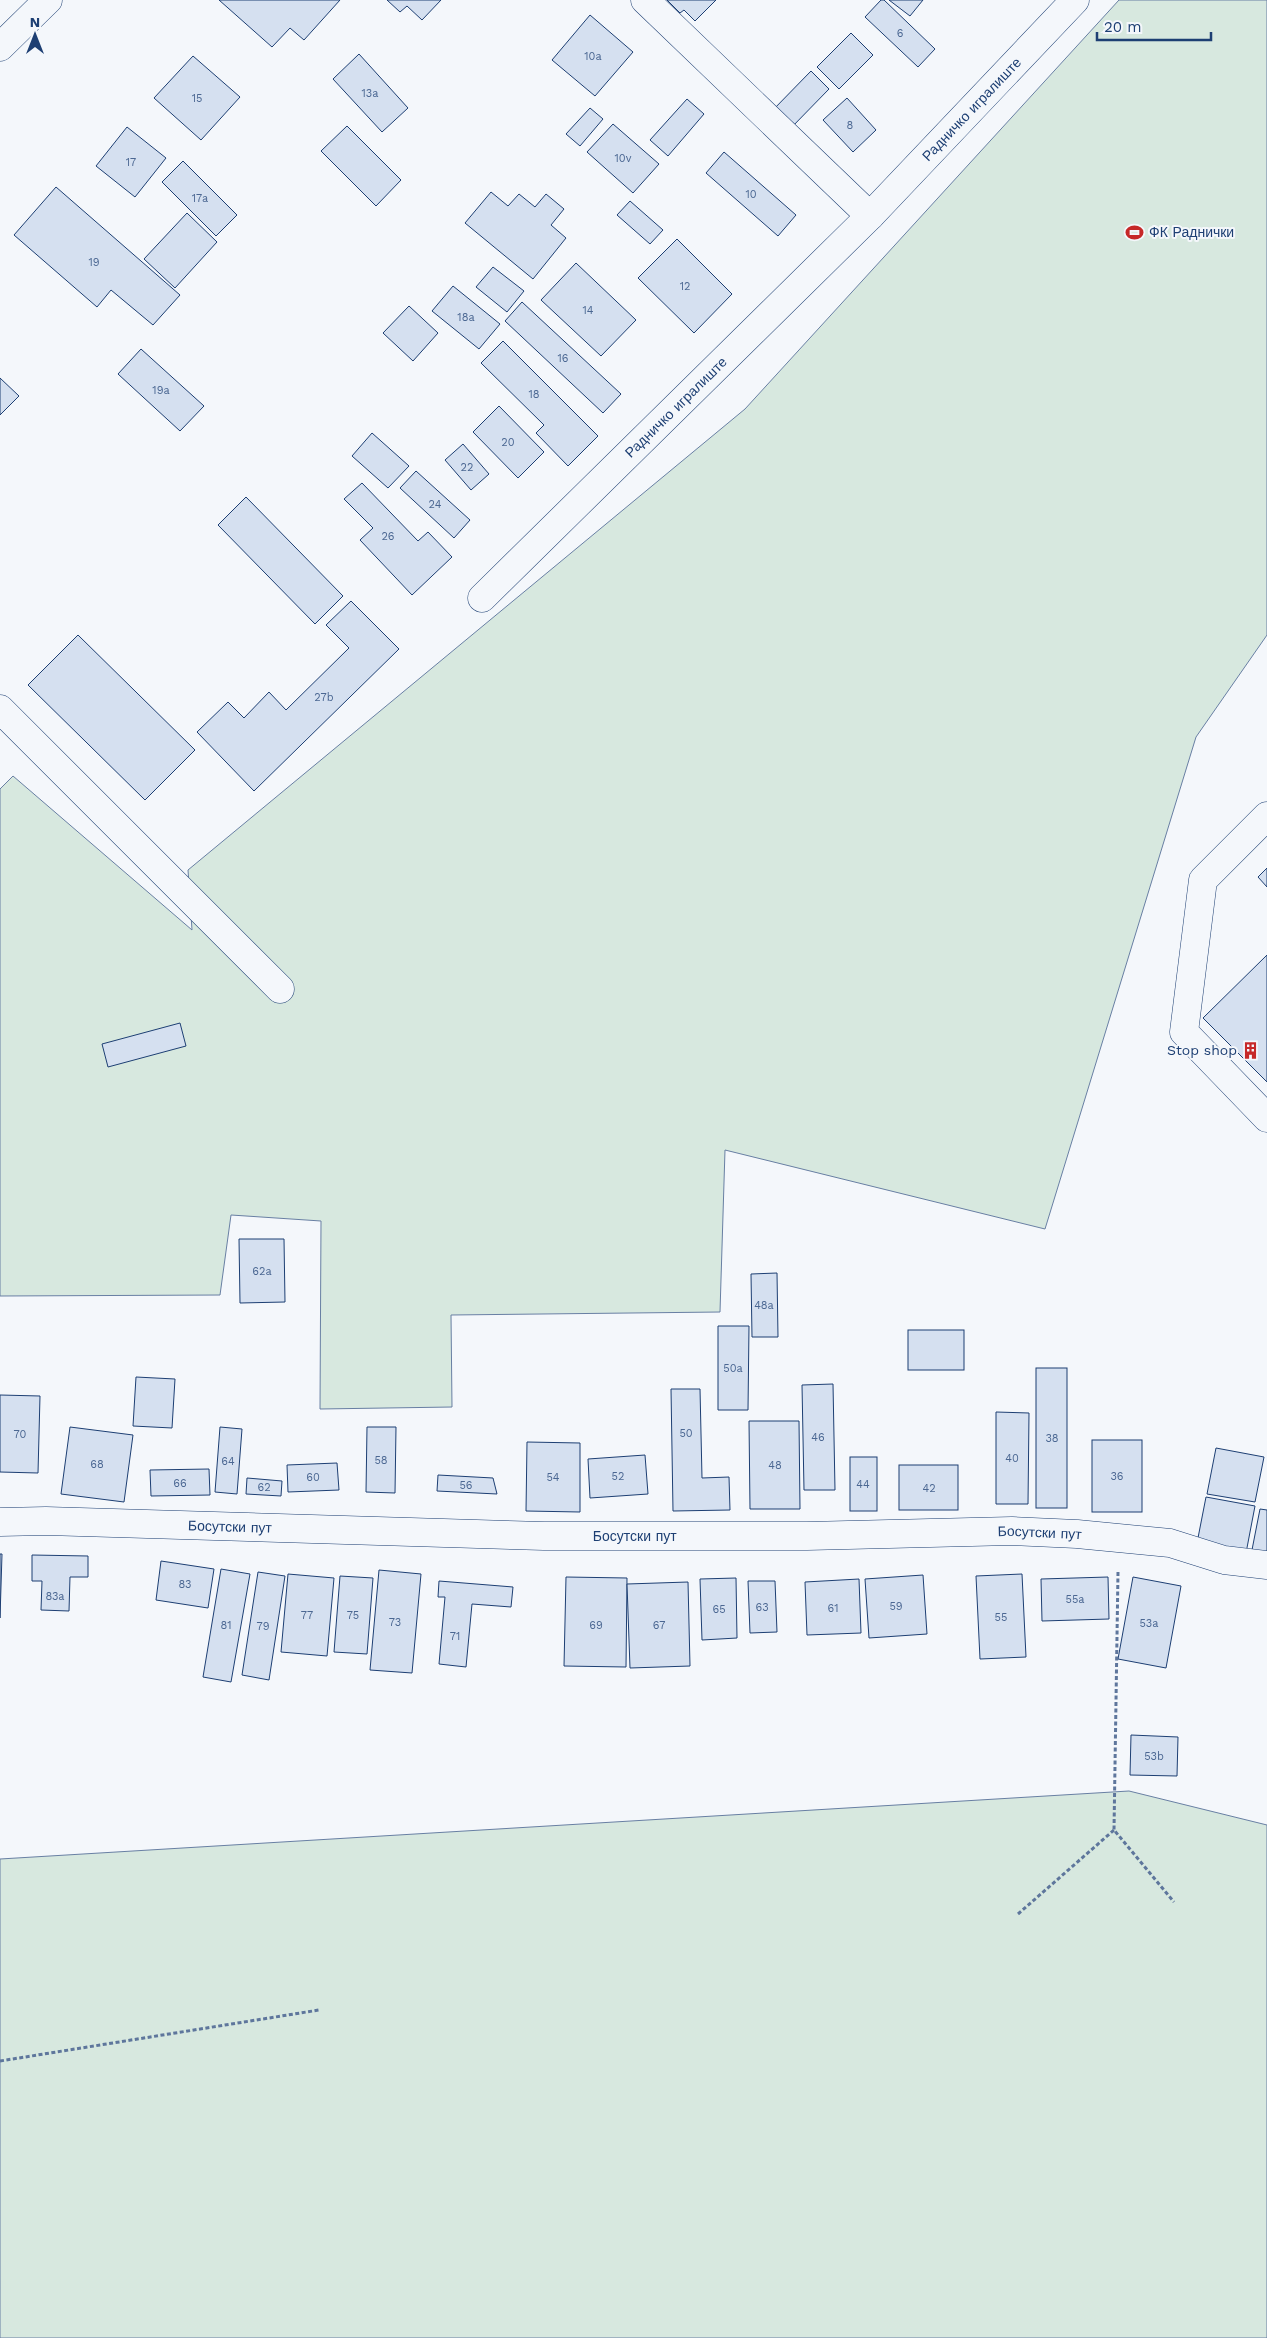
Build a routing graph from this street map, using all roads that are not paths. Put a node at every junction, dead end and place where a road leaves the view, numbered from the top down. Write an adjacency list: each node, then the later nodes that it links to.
1 (48, 0): 4 (street)
2 (645, 0): 5 (street)
3 (1074, 0): 5 (street, Радничко игралиште)
4 (0, 47)
5 (870, 216): 6 (street, Радничко игралиште)
6 (482, 598)
7 (0, 709): 9 (street)
8 (1267, 816): 10 (street)
9 (280, 989)
10 (1267, 1118)
11 (0, 1522): 12 (street, Босутски пут)
12 (1267, 1565)

